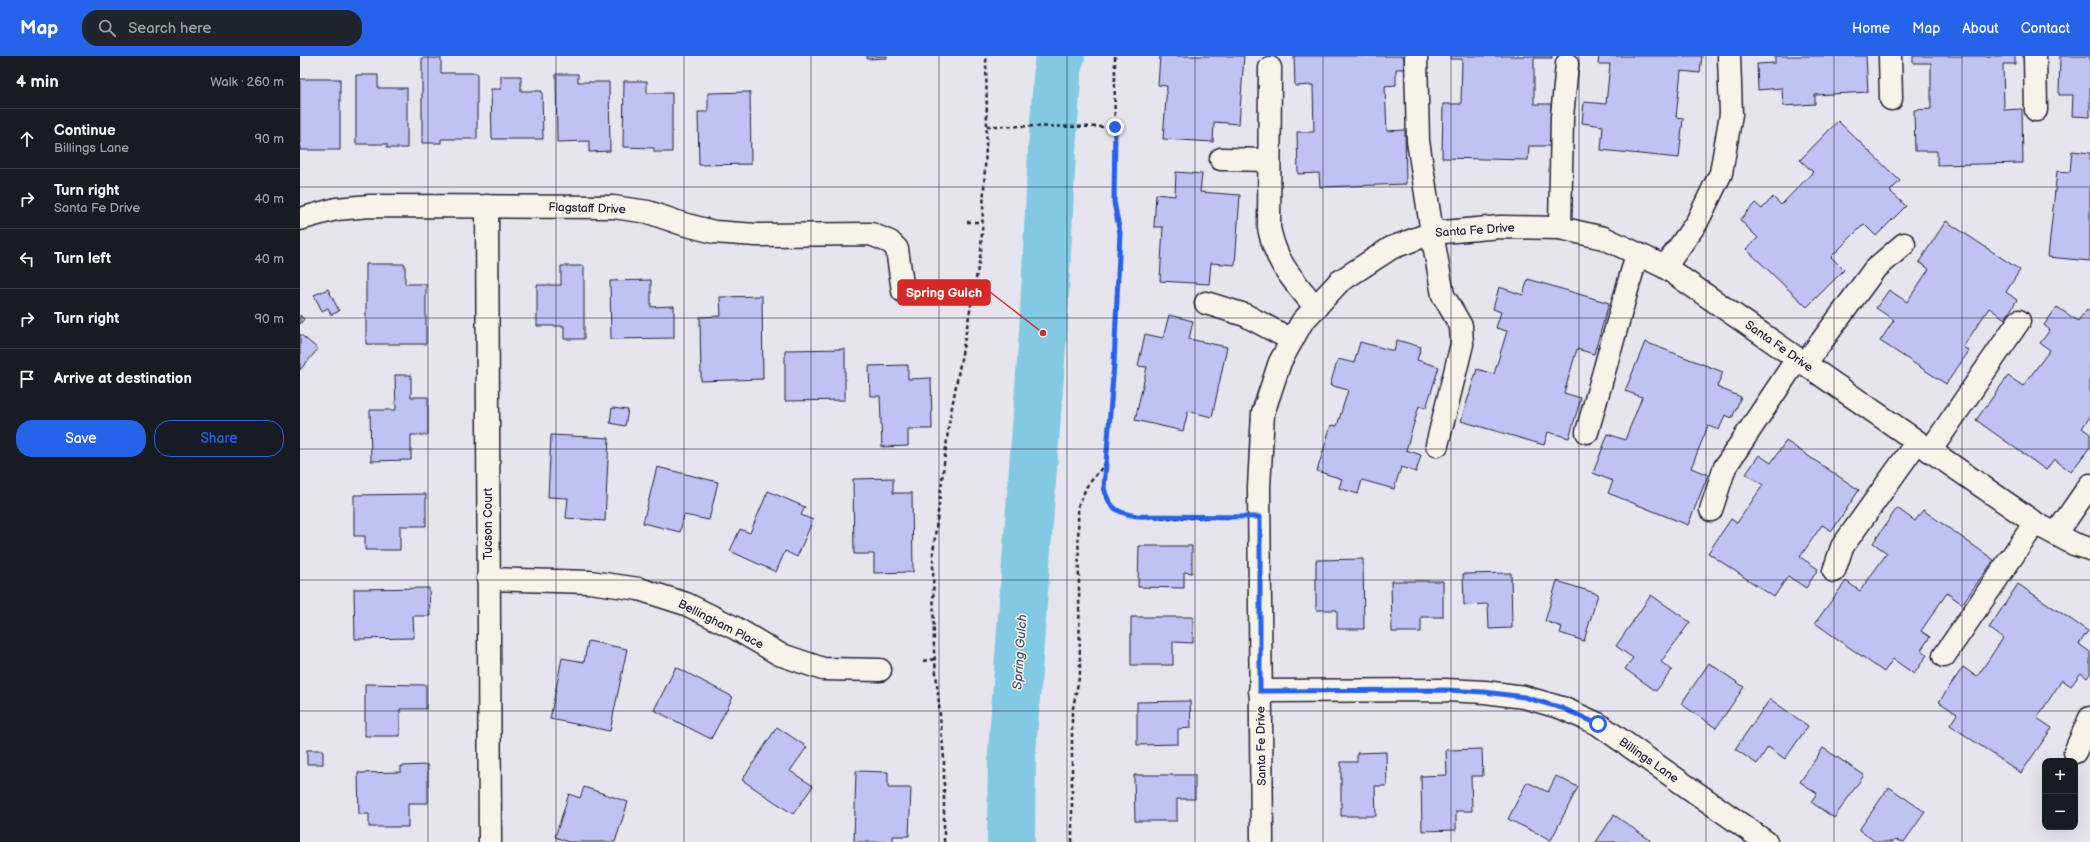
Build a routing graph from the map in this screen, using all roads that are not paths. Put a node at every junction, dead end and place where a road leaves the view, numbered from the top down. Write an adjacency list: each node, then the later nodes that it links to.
1 (1729, 56): 17 (street)
2 (1890, 56): 7 (street)
3 (2035, 56): 8 (street)
4 (1416, 57): 14 (street)
5 (1567, 64): 13 (street)
6 (1270, 68): 10 (street)
7 (1891, 98)
8 (2036, 110)
9 (1221, 159): 10 (street)
10 (1269, 160): 20 (street)
11 (487, 206): 12 (street, Flagstaff Drive); 18 (street, Flagstaff Drive); 33 (street, Tucson Court)
12 (300, 219)
13 (1560, 228): 14 (street, Santa Fe Drive); 16 (street, Santa Fe Drive)
14 (1432, 233): 20 (street, Santa Fe Drive); 25 (street)
15 (1904, 244): 23 (street)
16 (1637, 254): 17 (street, Santa Fe Drive); 24 (street)
17 (1666, 267): 23 (street, Santa Fe Drive)
18 (902, 291)
19 (1206, 303): 22 (street)
20 (1316, 308): 22 (street, Santa Fe Drive)
21 (2019, 321): 26 (street)
22 (1292, 340): 36 (street, Santa Fe Drive)
23 (1801, 361): 26 (street, Santa Fe Drive); 28 (street)
24 (1587, 432)
25 (1436, 445)
26 (1924, 446): 29 (street, Santa Fe Drive); 32 (street)
27 (2090, 485): 30 (street)
28 (1711, 510)
29 (2035, 523): 30 (street, Santa Fe Drive); 34 (street)
30 (2056, 534): 31 (street, Santa Fe Drive)
31 (2090, 549)
32 (1834, 571)
33 (488, 579): 35 (street, Bellingham Place); 40 (street, Tucson Court)
34 (1944, 656)
35 (880, 670)
36 (1260, 691): 39 (street, Billings Lane); 41 (street, Santa Fe Drive)
37 (2090, 718): 38 (street)
38 (2076, 752)
39 (1742, 835): 42 (street, Billings Lane)
40 (490, 842)
41 (1262, 842)
42 (1766, 842)

